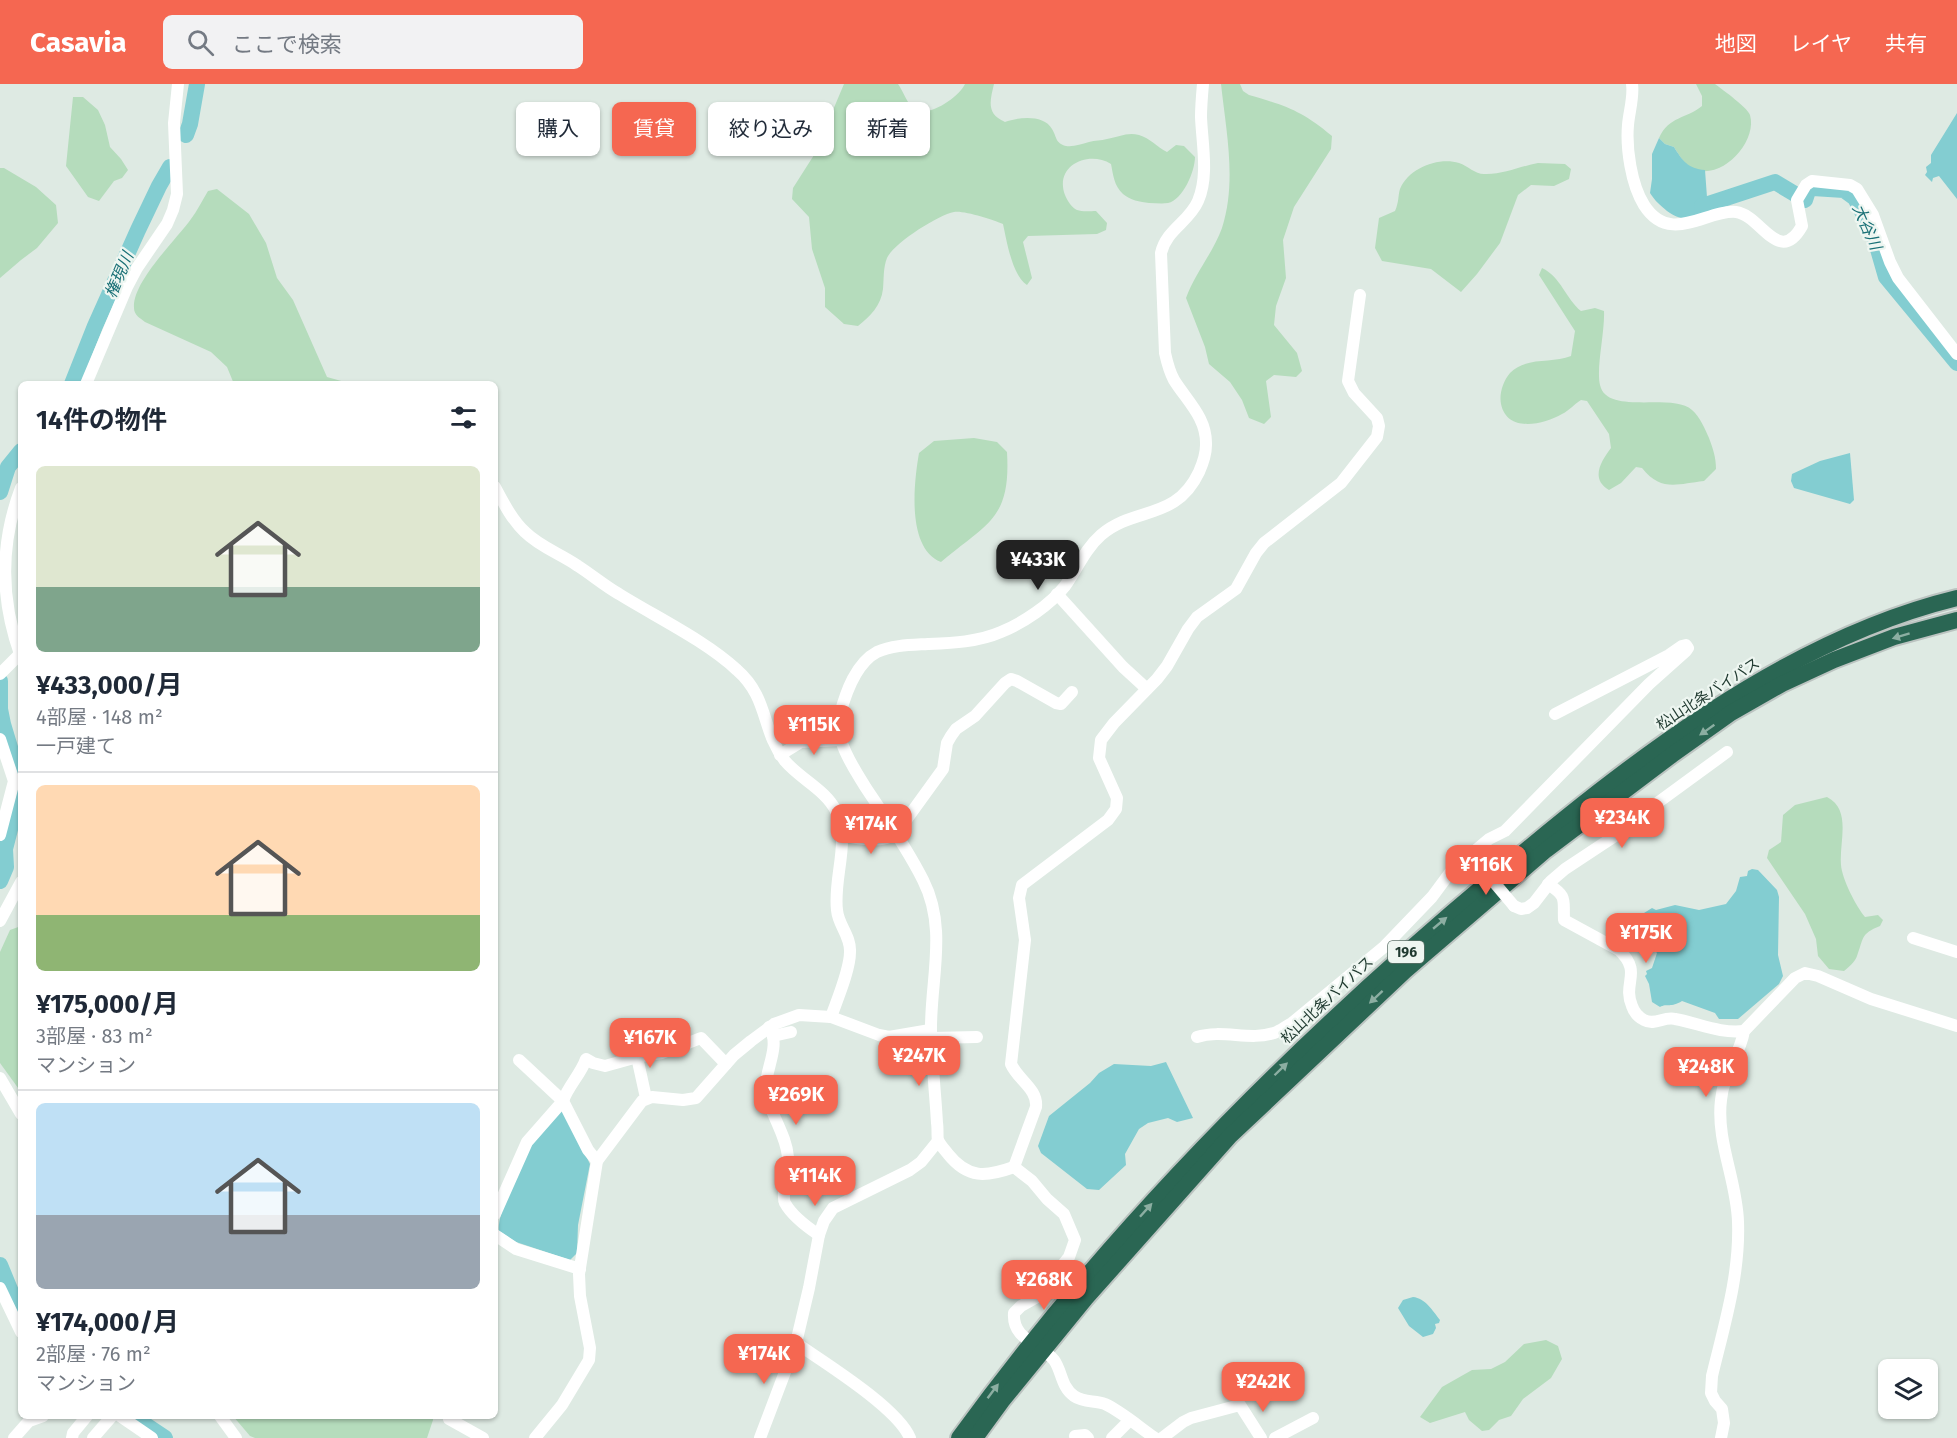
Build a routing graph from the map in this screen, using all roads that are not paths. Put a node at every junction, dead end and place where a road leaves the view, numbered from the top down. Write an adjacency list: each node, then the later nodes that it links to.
1 (178, 84): 6 (street)
2 (1203, 84): 9 (street)
3 (1632, 84): 5 (street)
4 (1360, 295): 15 (street)
5 (1957, 354)
6 (88, 381)
7 (498, 492): 21 (street)
8 (18, 495): 12 (street)
9 (1057, 594): 15 (street); 19 (street)
10 (1957, 598): 35 (highway, 松山北条バイパス / 196, one-way to 10)
11 (1957, 620): 35 (highway, 松山北条バイパス / 196, one-way to 35)
12 (18, 649)
13 (18, 655): 14 (street)
14 (0, 674)
15 (1147, 689): 55 (street)
16 (1072, 692): 23 (street)
17 (1555, 714): 26 (street)
18 (0, 739): 22 (street)
19 (841, 740): 21 (street); 23 (street)
20 (1727, 752): 27 (street)
21 (780, 755): 25 (street)
22 (17, 780): 24 (street)
23 (896, 834): 25 (street); 42 (street)
24 (0, 835)
25 (841, 835): 36 (street)
26 (1472, 854): 27 (street, bridge); 33 (street)
27 (1548, 884): 40 (street)
28 (18, 888): 29 (street)
29 (15, 894): 30 (street); 31 (street)
30 (0, 905)
31 (0, 921)
32 (1913, 938): 34 (street)
33 (1384, 947): 35 (street); 44 (street)
34 (1957, 952)
35 (1400, 966): 64 (highway, 松山北条バイパス / 196)
36 (831, 1017): 39 (street); 42 (street)
37 (1957, 1026): 40 (street)
38 (633, 1031): 45 (street)
39 (771, 1031): 41 (street); 47 (street); 57 (street)
40 (1744, 1031): 91 (street)
41 (791, 1032)
42 (931, 1034): 43 (street); 53 (street)
43 (977, 1037)
44 (1197, 1037)
45 (639, 1057): 47 (street); 50 (street); 51 (street)
46 (519, 1060): 51 (street)
47 (726, 1064): 50 (street)
48 (0, 1078): 49 (street)
49 (5, 1097): 52 (street)
50 (646, 1098): 54 (street)
51 (563, 1101): 54 (street); 56 (street)
52 (18, 1111)
53 (938, 1141): 55 (street); 57 (street)
54 (597, 1161): 59 (street)
55 (1014, 1167): 64 (street)
56 (498, 1207)
57 (819, 1235): 63 (street)
58 (498, 1237): 59 (street)
59 (580, 1269): 80 (street)
60 (0, 1288): 61 (street)
61 (3, 1302): 62 (street)
62 (18, 1327)
63 (796, 1343): 81 (street); 82 (street)
64 (1036, 1347): 72 (street); 83 (highway, 松山北条バイパス / 196, one-way to 64); 84 (highway, 松山北条バイパス / 196)
65 (34, 1419): 74 (street)
66 (85, 1419): 75 (street)
67 (109, 1419): 76 (street)
68 (124, 1419): 77 (street)
69 (222, 1419): 78 (street)
70 (449, 1419): 79 (street)
71 (1313, 1419): 90 (street)
72 (1130, 1421): 86 (street); 87 (street)
73 (1075, 1436): 85 (street)
74 (15, 1438)
75 (72, 1438)
76 (93, 1438)
77 (152, 1438)
78 (236, 1438)
79 (483, 1438)
80 (535, 1438)
81 (759, 1438)
82 (910, 1438)
83 (959, 1438)
84 (975, 1438)
85 (1089, 1438)
86 (1113, 1438)
87 (1155, 1438)
88 (1161, 1438): 89 (street)
89 (1261, 1438)
90 (1275, 1438)
91 (1722, 1438)

